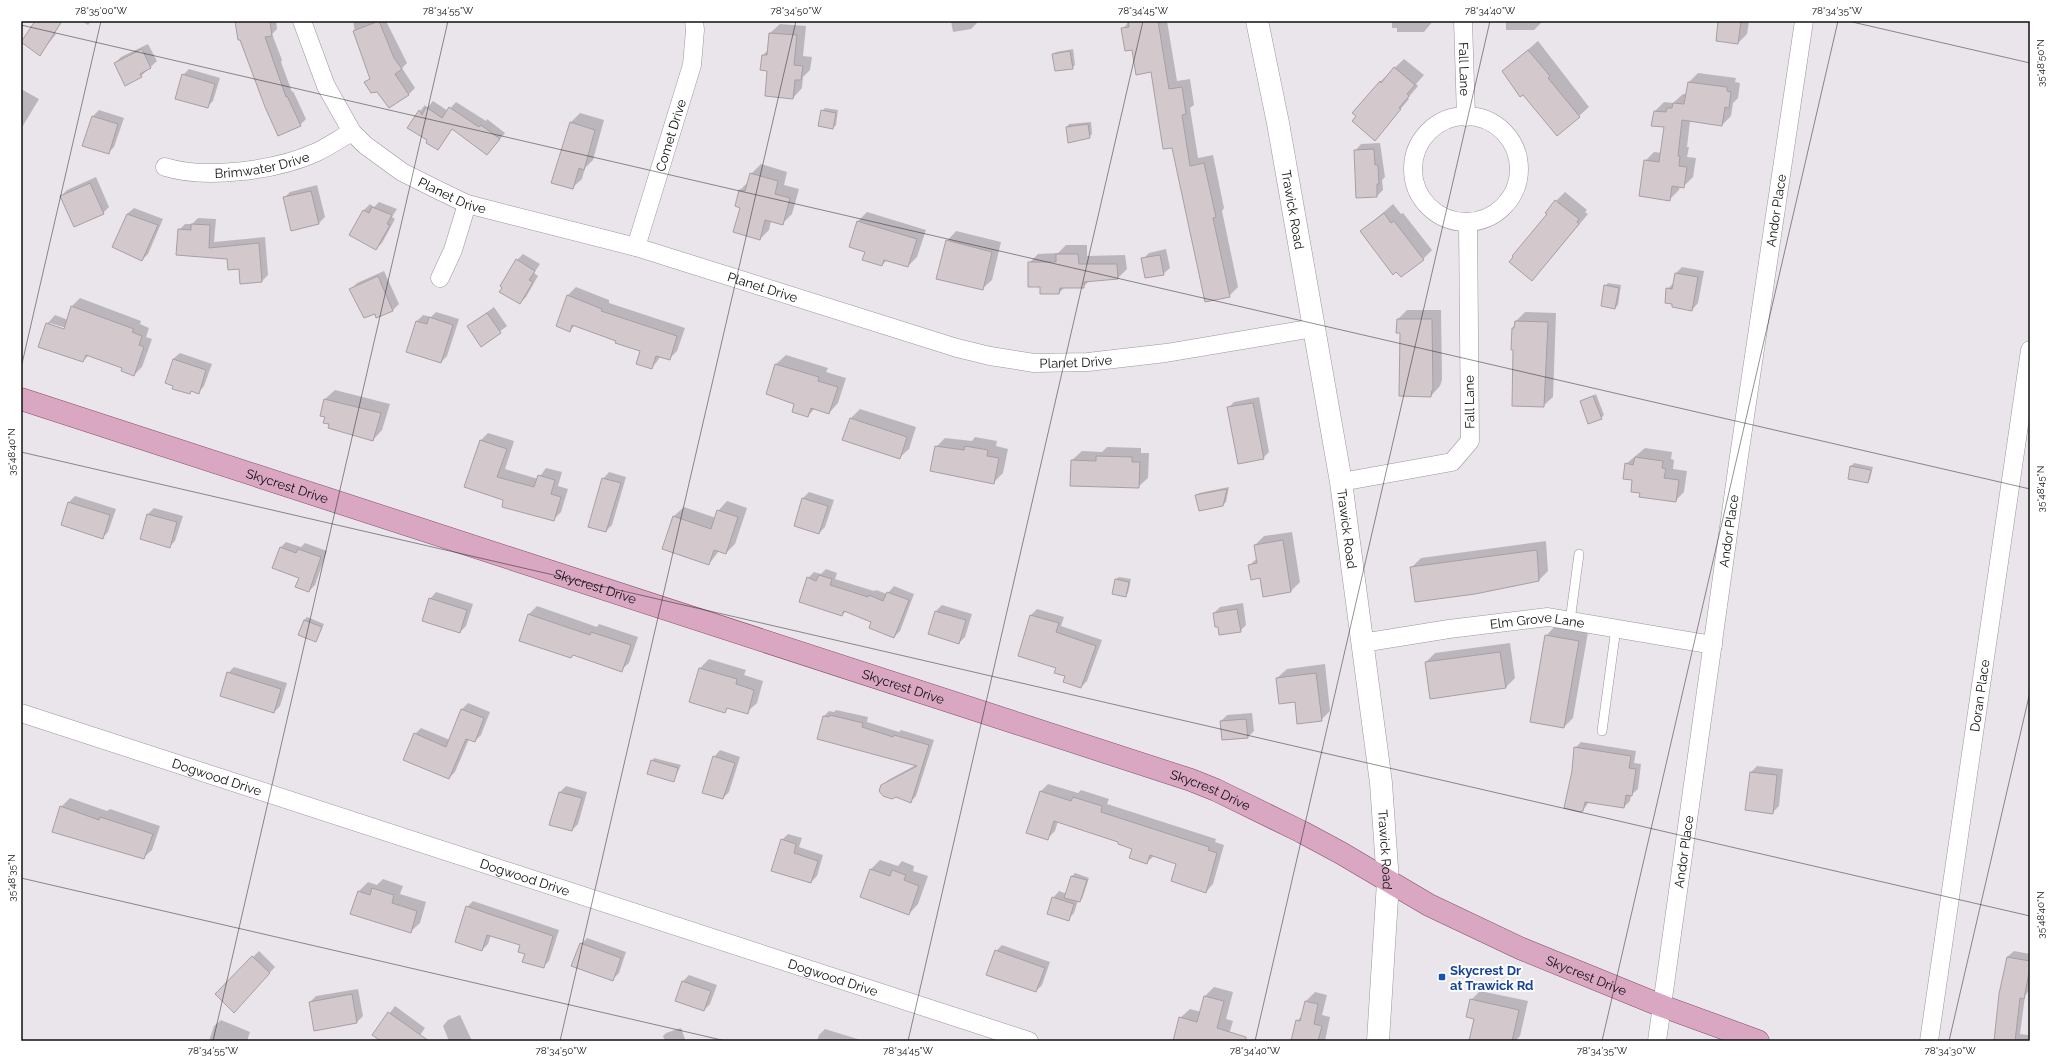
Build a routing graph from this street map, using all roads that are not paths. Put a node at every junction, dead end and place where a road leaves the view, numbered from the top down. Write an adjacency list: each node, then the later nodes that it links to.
1 (302, 21): 7 (street, Planet Drive)
2 (694, 21): 11 (street, Comet Drive)
3 (1257, 21): 13 (street, Trawick Road)
4 (1462, 21): 6 (street, Fall Lane)
5 (1804, 21): 21 (street, Andor Place)
6 (1466, 116): 10 (street); 10 (street)
7 (352, 132): 8 (street, Brimwater Drive); 9 (street, Planet Drive)
8 (165, 167)
9 (467, 204): 11 (street, Planet Drive); 12 (street)
10 (1468, 222): 16 (street, Fall Lane)
11 (636, 247): 13 (street, Planet Drive)
12 (440, 278)
13 (1314, 328): 16 (street, Trawick Road)
14 (2030, 350): 30 (street, Doran Place)
15 (21, 399): 24 (main road, Skycrest Drive)
16 (1341, 482): 20 (street, Trawick Road)
17 (1579, 554): 18 (lane)
18 (1570, 621): 19 (street, Elm Grove Lane); 20 (street, Elm Grove Lane)
19 (1616, 628): 21 (street, Elm Grove Lane); 23 (lane)
20 (1362, 644): 24 (street, Trawick Road)
21 (1713, 645): 25 (street, Andor Place)
22 (21, 713): 26 (street, Dogwood Drive)
23 (1602, 730)
24 (1388, 882): 25 (main road, Skycrest Drive); 27 (street, Trawick Road)
25 (1662, 1006): 28 (street, Andor Place); 29 (main road, Skycrest Drive)
26 (1029, 1041)
27 (1378, 1041)
28 (1657, 1041)
29 (1758, 1041)
30 (1929, 1041)

